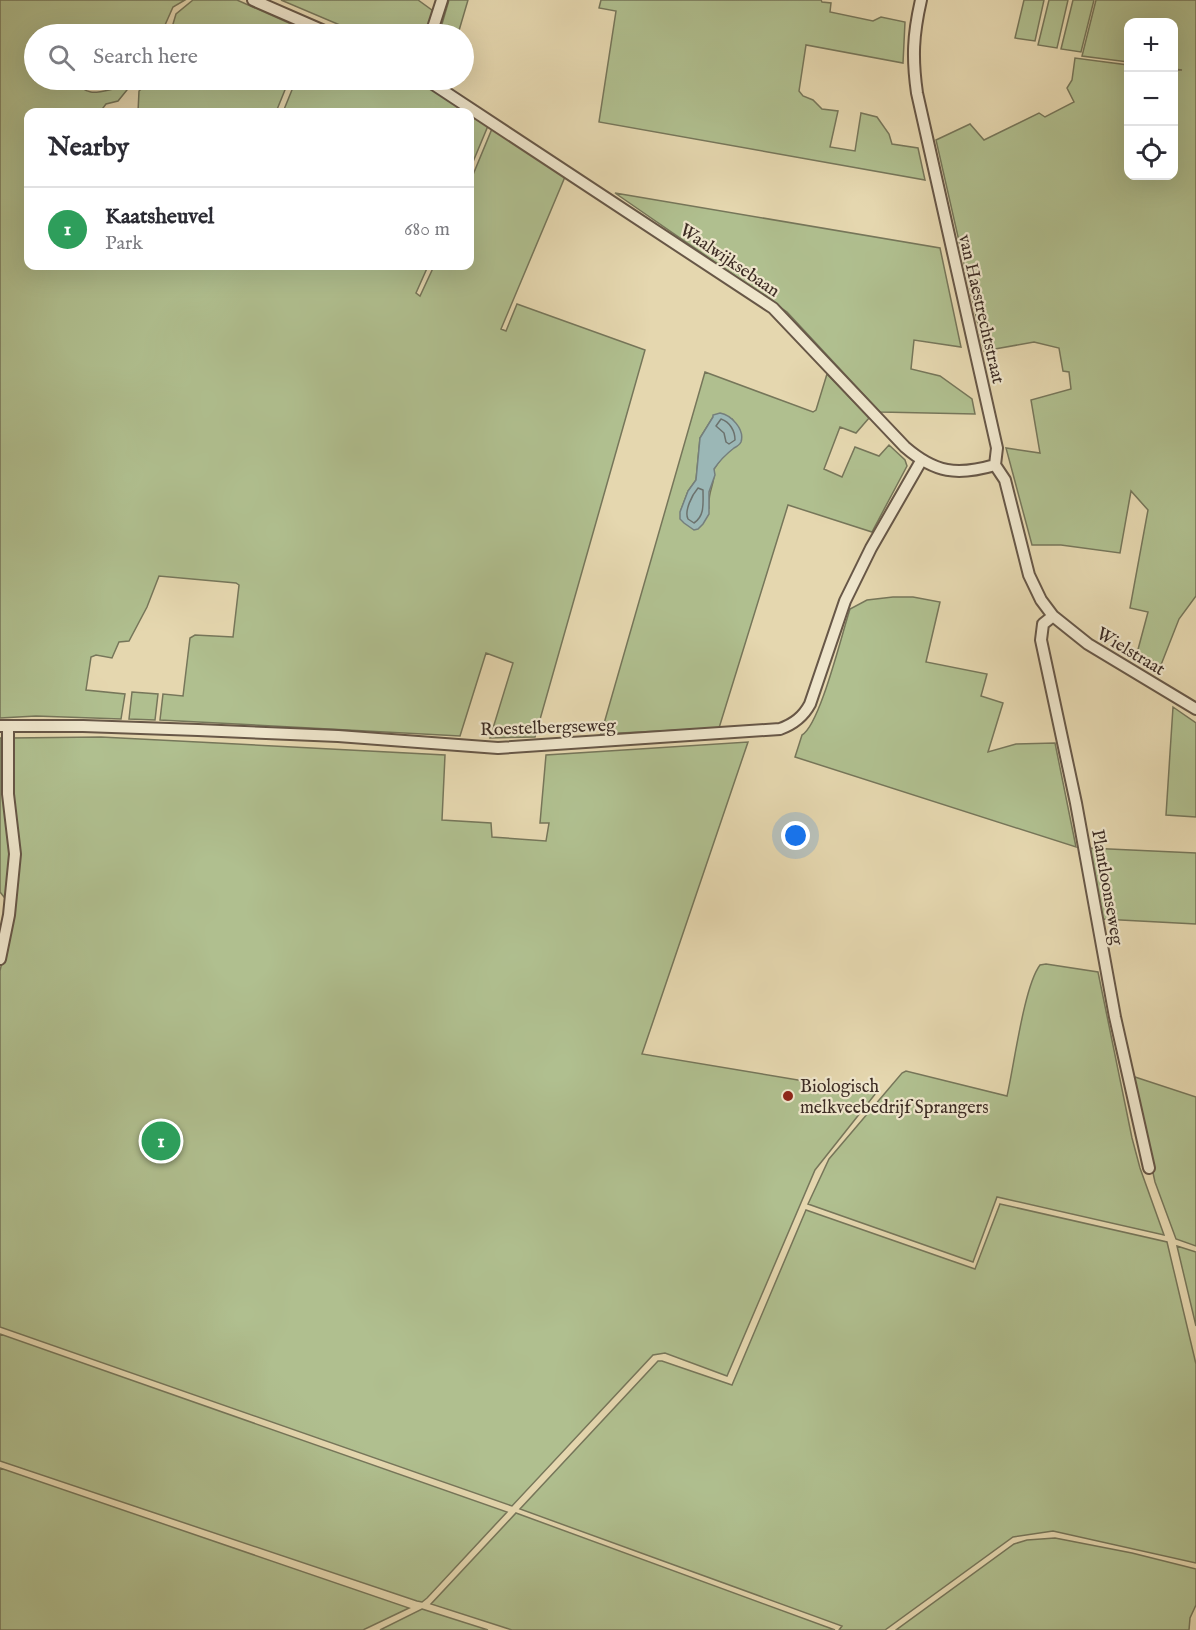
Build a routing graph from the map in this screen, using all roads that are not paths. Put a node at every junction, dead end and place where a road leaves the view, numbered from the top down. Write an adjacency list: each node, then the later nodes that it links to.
1 (253, 0): 4 (street)
2 (442, 0): 5 (street)
3 (921, 0): 10 (street, van Haestrechtstraat)
4 (308, 24)
5 (435, 24)
6 (442, 90): 7 (street, Waalwijksebaan)
7 (469, 108)
8 (474, 111): 9 (street, Waalwijksebaan)
9 (921, 461): 10 (street, Waalwijksebaan); 13 (street, Roestelbergseweg)
10 (995, 465): 11 (street, van Haestrechtstraat)
11 (1053, 616): 12 (street, Wielstraat); 15 (street, Plantloonseweg)
12 (1196, 709)
13 (4, 726): 14 (street, Roestelbergseweg)
14 (0, 959)
15 (1149, 1168)

